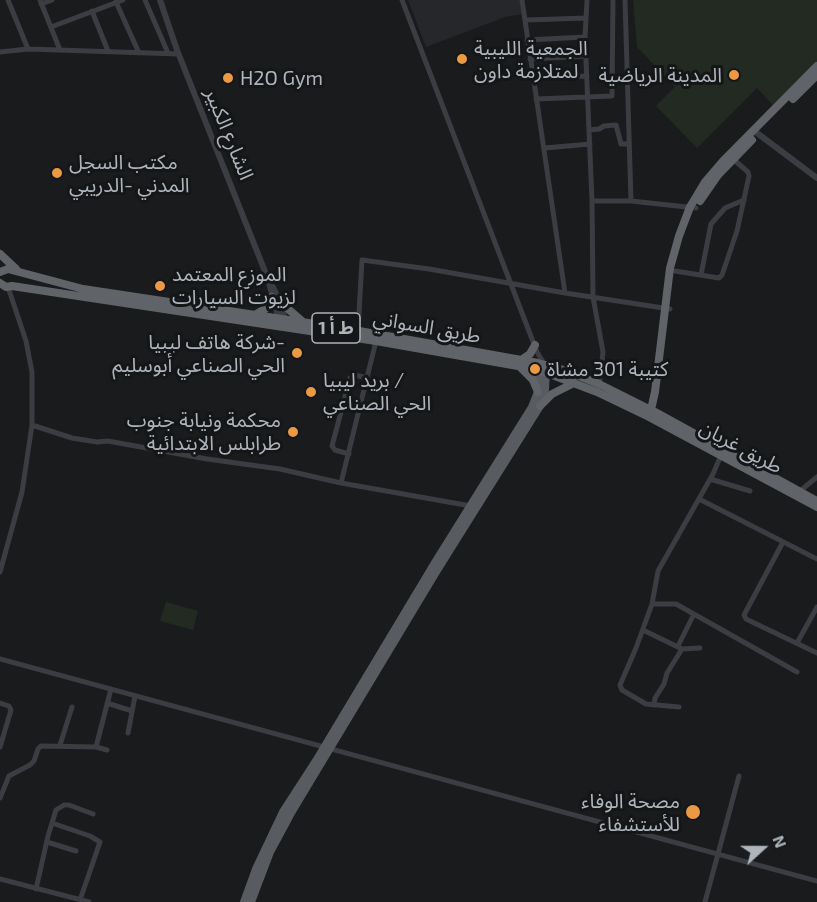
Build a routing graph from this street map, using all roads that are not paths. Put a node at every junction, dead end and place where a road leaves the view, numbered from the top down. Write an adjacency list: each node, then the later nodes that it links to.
1 (8, 0): 19 (street)
2 (52, 0): 11 (street)
3 (123, 0): 12 (street)
4 (146, 0): 24 (street)
5 (160, 0): 25 (street, الشارع الكبير)
6 (402, 0): 50 (street)
7 (522, 0): 15 (street)
8 (587, 0): 14 (street)
9 (613, 0): 32 (street)
10 (625, 0): 37 (street)
11 (40, 2): 16 (street)
12 (116, 2): 13 (street); 23 (street)
13 (92, 11): 16 (street); 22 (street)
14 (586, 18): 15 (street); 17 (street)
15 (526, 20): 18 (street)
16 (51, 27): 20 (street)
17 (585, 37): 18 (street); 26 (street)
18 (528, 40): 27 (street)
19 (28, 49): 20 (street); 21 (street)
20 (60, 50): 22 (street)
21 (0, 51)
22 (108, 51): 23 (street)
23 (139, 53): 24 (street)
24 (168, 53): 25 (street)
25 (179, 54): 54 (street, الشارع الكبير)
26 (586, 56): 27 (street); 30 (street)
27 (530, 59): 31 (street)
28 (817, 66): 35 (highway)
29 (817, 75): 35 (highway)
30 (586, 76): 31 (street); 32 (street)
31 (533, 78): 33 (street)
32 (589, 98): 33 (street); 34 (street)
33 (536, 99): 38 (street)
34 (589, 130): 36 (street); 37 (street)
35 (755, 132): 39 (highway); 40 (street); 44 (highway)
36 (590, 144): 38 (street); 42 (street)
37 (629, 144): 43 (street)
38 (545, 148): 52 (street)
39 (733, 159): 41 (street); 44 (highway)
40 (817, 178)
41 (744, 200): 49 (street); 49 (street)
42 (592, 201): 43 (street); 53 (street)
43 (631, 201): 44 (street)
44 (693, 208): 47 (highway); 55 (highway)
45 (0, 254): 48 (highway)
46 (1, 270): 48 (highway, طريق السواني)
47 (675, 271): 49 (street); 55 (highway)
48 (17, 272): 51 (highway); 56 (highway, طريق السواني / ط أ 1)
49 (701, 275)
50 (512, 283): 52 (street); 59 (street); 61 (street)
51 (3, 286): 57 (highway, طريق السواني / ط أ 1); 70 (street)
52 (565, 293): 53 (street)
53 (593, 297): 55 (street); 66 (street)
54 (276, 299): 56 (highway); 57 (street, الشارع الكبير); 58 (highway)
55 (668, 308): 69 (highway)
56 (254, 316): 57 (highway, طريق السواني / ط أ 1)
57 (282, 323): 58 (highway, طريق السواني / ط أ 1); 60 (highway, طريق السواني)
58 (305, 323): 59 (highway, طريق السواني / ط أ 1)
59 (358, 331): 62 (highway, طريق السواني / ط أ 1)
60 (376, 341): 62 (highway, طريق السواني); 64 (street)
61 (536, 348): 62 (highway); 63 (street)
62 (519, 363): 63 (highway, طريق السواني / ط أ 1); 67 (highway)
63 (543, 368): 65 (highway, طريق السواني); 66 (highway, طريق السواني / ط أ 1); 67 (main road); 68 (main road)
64 (368, 378): 72 (street); 72 (street)
65 (574, 383): 66 (highway, طريق السواني); 68 (highway)
66 (598, 388): 69 (highway, طريق السواني / ط أ 1)
67 (538, 392): 80 (main road)
68 (540, 406): 80 (main road)
69 (653, 415): 71 (highway, طريق غريان)
70 (32, 425): 75 (street); 84 (street)
71 (722, 452): 74 (street); 77 (highway, طريق غريان); 81 (highway, طريق غريان)
72 (349, 454): 75 (street)
73 (817, 477): 77 (street)
74 (710, 479): 76 (street); 78 (street)
75 (341, 483): 80 (street)
76 (750, 491)
77 (800, 491): 79 (highway, طريق غريان)
78 (699, 499): 82 (street); 85 (street)
79 (817, 501)
80 (473, 507): 108 (main road)
81 (817, 507)
82 (783, 542): 83 (street); 89 (street)
83 (817, 559)
84 (0, 572)
85 (652, 604): 87 (street); 88 (street)
86 (817, 607): 89 (street)
87 (694, 614): 90 (street); 94 (street)
88 (643, 630): 90 (street); 99 (street)
89 (797, 643): 92 (street)
90 (680, 647): 91 (street); 99 (street)
91 (700, 648)
92 (817, 653)
93 (0, 658): 95 (street)
94 (797, 672)
95 (111, 689): 96 (street); 98 (street)
96 (135, 696): 102 (street); 108 (street)
97 (0, 703): 103 (street)
98 (107, 703): 102 (street); 107 (street)
99 (654, 705): 101 (street)
100 (72, 707): 105 (street)
101 (679, 707)
102 (132, 711): 104 (street)
103 (2, 731): 106 (street)
104 (128, 733)
105 (60, 745): 107 (street); 111 (street)
106 (0, 747)
107 (96, 747): 109 (street)
108 (327, 748): 118 (street); 124 (main road); 125 (main road)
109 (107, 750)
110 (0, 773): 111 (street)
111 (9, 776): 113 (street)
112 (739, 776): 118 (street)
113 (1, 794)
114 (93, 814): 115 (street)
115 (52, 823): 116 (street); 122 (street)
116 (47, 842): 117 (street); 121 (street)
117 (76, 851)
118 (719, 854): 120 (street); 126 (street)
119 (0, 879): 121 (street)
120 (817, 881)
121 (36, 889): 122 (street)
122 (80, 900): 123 (street)
123 (89, 902)
124 (244, 902)
125 (251, 902)
126 (705, 902)

